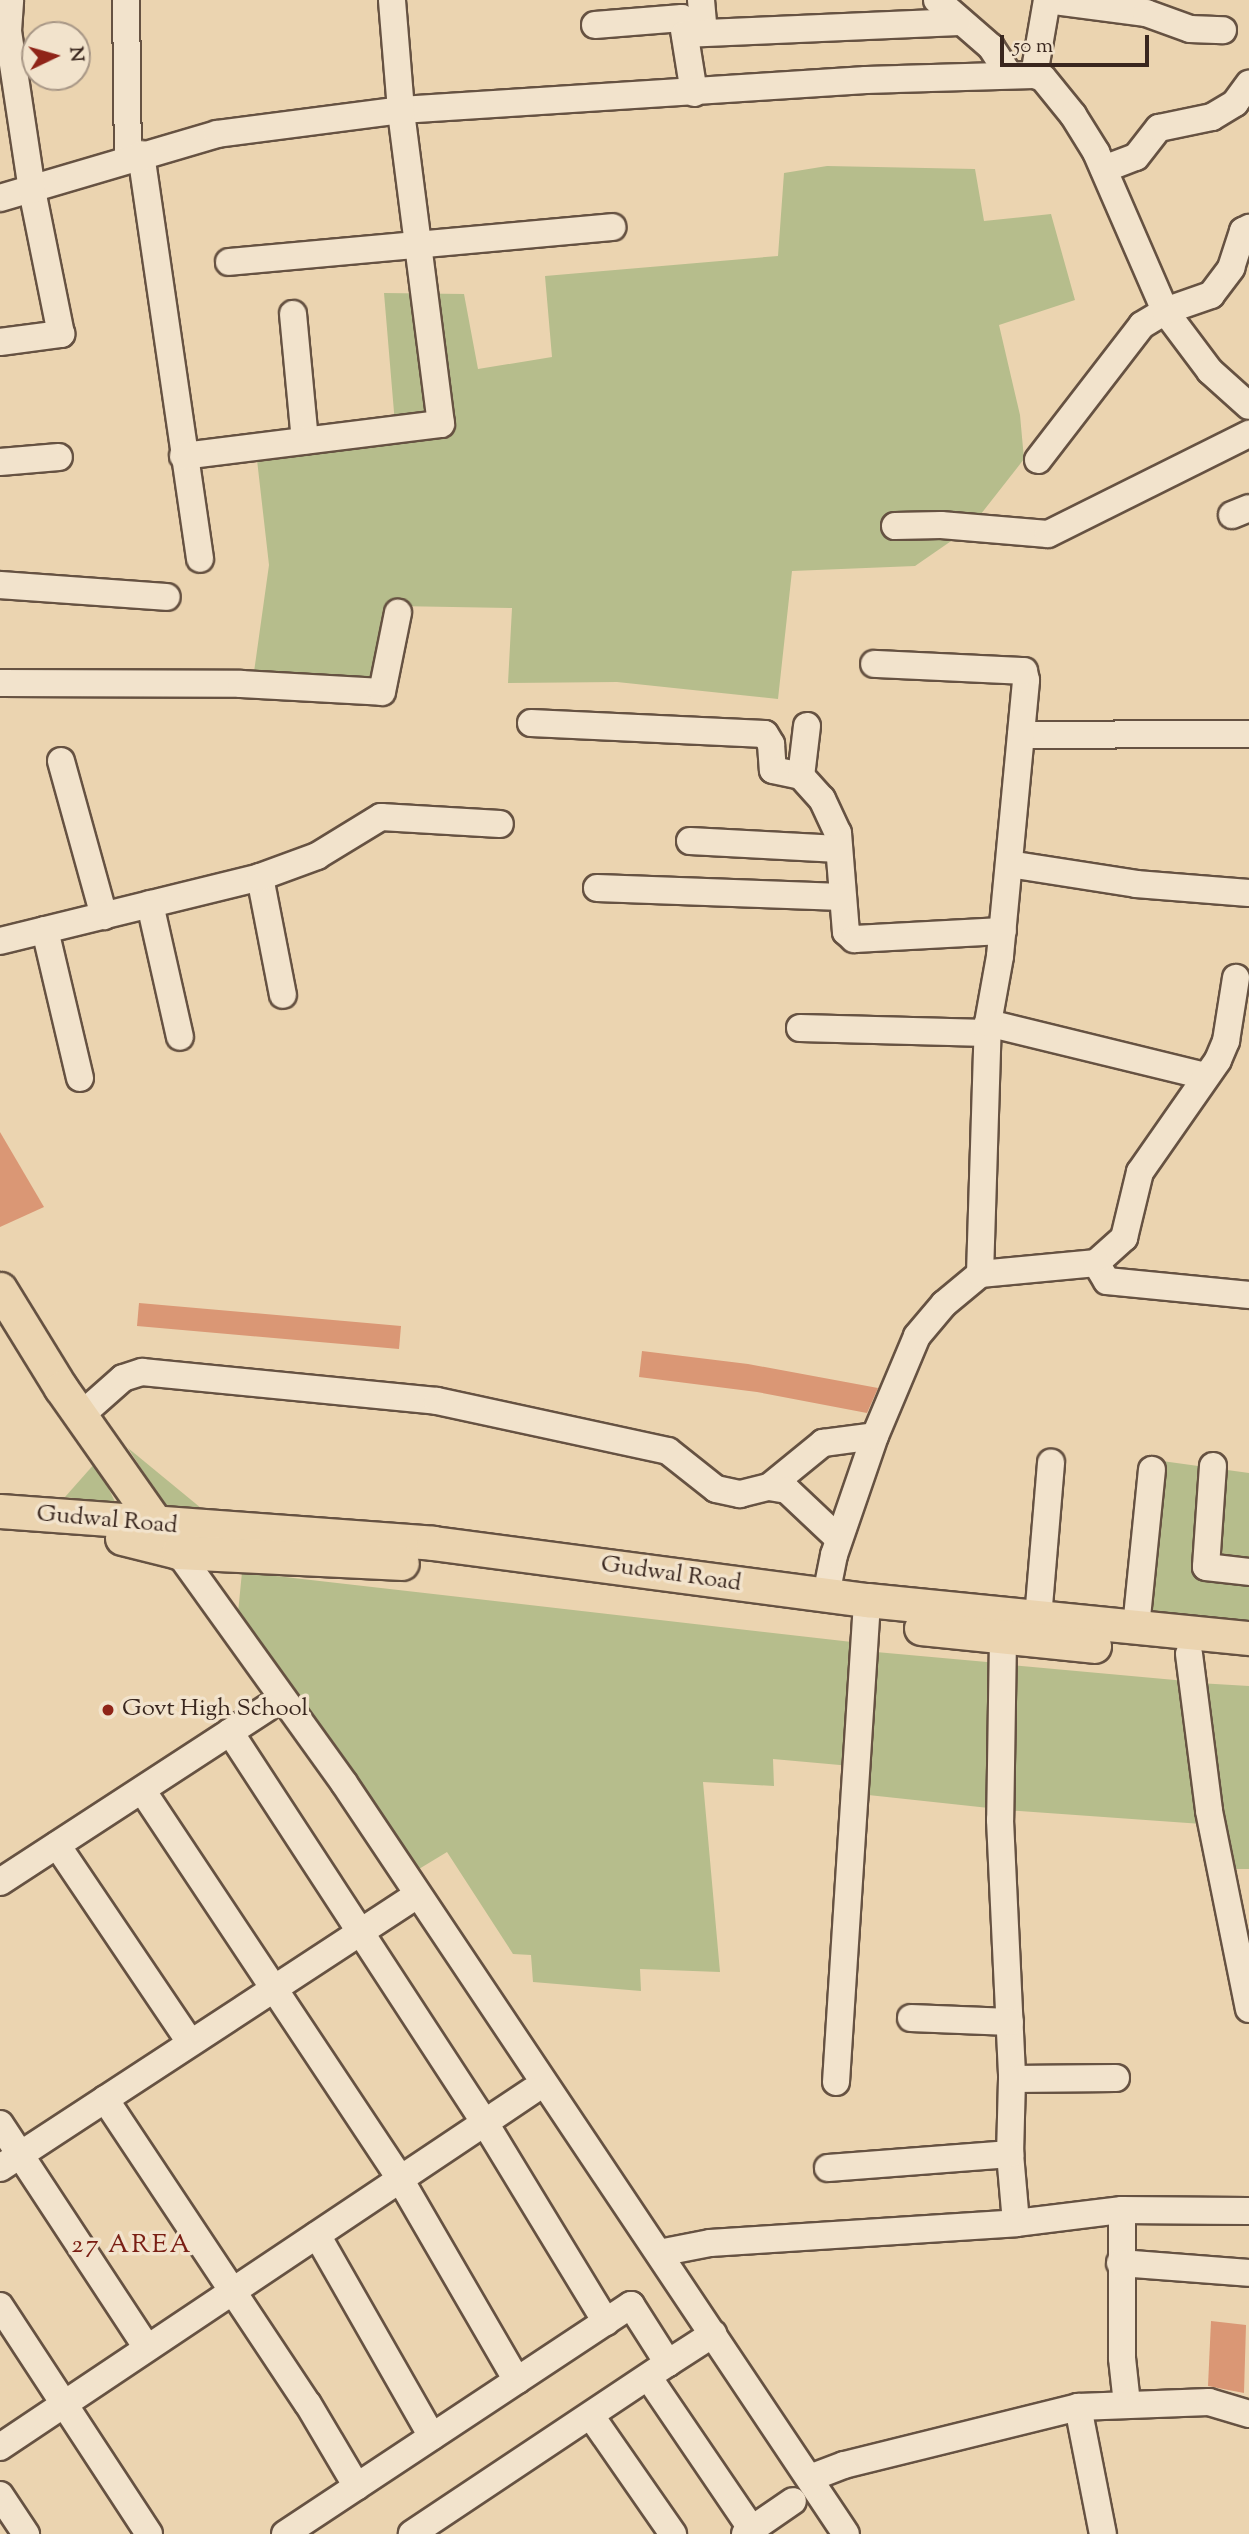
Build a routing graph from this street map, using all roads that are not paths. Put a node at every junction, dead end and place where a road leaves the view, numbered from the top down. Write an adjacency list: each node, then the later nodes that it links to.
1 (10, 0): 17 (street)
2 (126, 0): 15 (street)
3 (392, 0): 14 (street)
4 (701, 0): 10 (street)
5 (937, 0): 7 (street)
6 (1047, 0): 9 (street); 11 (street)
7 (958, 22): 10 (street); 11 (street)
8 (595, 25): 10 (street)
9 (1223, 30)
10 (694, 33): 13 (street)
11 (1022, 75): 13 (street); 16 (street)
12 (1249, 84): 16 (street)
13 (694, 93): 14 (street)
14 (401, 110): 15 (street); 21 (street)
15 (135, 156): 17 (street); 29 (street)
16 (1104, 169): 23 (street)
17 (32, 190): 18 (street); 25 (street)
18 (0, 198)
19 (612, 227): 21 (street)
20 (1249, 228): 23 (street)
21 (420, 242): 22 (street); 28 (street)
22 (229, 262)
23 (1165, 311): 26 (street); 31 (street)
24 (293, 314): 28 (street)
25 (0, 342)
26 (1249, 406)
27 (1249, 435): 33 (street)
28 (304, 440): 29 (street)
29 (183, 456): 34 (street)
30 (59, 457): 32 (street)
31 (1038, 460)
32 (0, 462)
33 (895, 526)
34 (200, 559)
35 (0, 585): 36 (street)
36 (167, 597)
37 (398, 613): 39 (street)
38 (874, 664): 43 (street)
39 (0, 684)
40 (531, 723): 45 (street)
41 (807, 726): 45 (street)
42 (1249, 734): 43 (street)
43 (1021, 735): 49 (street)
44 (61, 761): 55 (street)
45 (802, 776): 48 (street)
46 (500, 824): 50 (street)
47 (690, 841): 48 (street)
48 (839, 849): 53 (street)
49 (1009, 864): 52 (street); 57 (street)
50 (260, 877): 54 (street); 60 (street)
51 (597, 888): 53 (street)
52 (1249, 893)
53 (842, 897): 57 (street)
54 (150, 904): 55 (street); 63 (street)
55 (103, 916): 56 (street)
56 (44, 930): 58 (street); 65 (street)
57 (1003, 931): 62 (street)
58 (0, 940)
59 (1236, 978): 64 (street)
60 (283, 995)
61 (800, 1028): 62 (street)
62 (987, 1028): 64 (street); 67 (street)
63 (180, 1037)
64 (1206, 1076): 66 (street)
65 (80, 1078)
66 (1096, 1263): 67 (street); 69 (street)
67 (981, 1274): 71 (street)
68 (0, 1289): 70 (main road)
69 (1249, 1295)
70 (80, 1416): 75 (street); 77 (main road)
71 (876, 1436): 75 (street); 78 (street)
72 (1051, 1463): 83 (street)
73 (1213, 1466): 80 (street)
74 (1152, 1470): 84 (street)
75 (769, 1487): 78 (street)
76 (12, 1513): 77 (main road, Gudwal Road); 79 (main road, Gudwal Road)
77 (156, 1525): 79 (main road); 81 (main road, Gudwal Road)
78 (839, 1539): 81 (street)
79 (178, 1552): 82 (main road, Gudwal Road); 118 (street)
80 (1249, 1572)
81 (826, 1595): 82 (main road, Gudwal Road)
82 (866, 1611): 83 (main road, Gudwal Road); 85 (main road, Gudwal Road); 104 (street)
83 (1038, 1618): 84 (main road, Gudwal Road)
84 (1136, 1628): 86 (main road, Gudwal Road)
85 (1003, 1638): 87 (main road, Gudwal Road); 100 (street)
86 (1249, 1638)
87 (1189, 1654): 88 (main road, Gudwal Road); 95 (street)
88 (1249, 1660)
89 (267, 1708): 90 (street)
90 (230, 1732): 91 (street); 96 (street)
91 (142, 1790): 92 (street); 97 (street)
92 (57, 1844): 93 (street); 101 (street)
93 (0, 1882)
94 (410, 1900): 96 (street)
95 (1238, 1911): 98 (street)
96 (361, 1929): 97 (street); 107 (street)
97 (271, 1989): 101 (street); 112 (street)
98 (1249, 2009)
99 (911, 2018): 100 (street)
100 (1010, 2022): 102 (street)
101 (190, 2042): 106 (street)
102 (1012, 2078): 103 (street); 109 (street)
103 (1116, 2078)
104 (836, 2082)
105 (532, 2091): 107 (street)
106 (105, 2099): 110 (street); 121 (street)
107 (485, 2123): 112 (street); 123 (street)
108 (0, 2124): 110 (street)
109 (1010, 2154): 111 (street); 116 (street)
110 (10, 2161): 125 (street)
111 (828, 2168)
112 (400, 2179): 117 (street); 127 (street)
113 (1249, 2206): 115 (street)
114 (1122, 2210): 115 (street); 116 (street); 119 (street)
115 (1249, 2211)
116 (1016, 2223): 118 (street)
117 (317, 2235): 121 (street); 133 (street)
118 (659, 2253): 124 (street)
119 (1120, 2263): 120 (street); 129 (street)
120 (1249, 2273)
121 (232, 2292): 125 (street); 136 (street)
122 (0, 2306): 128 (street)
123 (606, 2322): 126 (street); 127 (street)
124 (713, 2334): 126 (street); 135 (street)
125 (147, 2348): 128 (street)
126 (658, 2370): 132 (street); 139 (street)
127 (517, 2381): 133 (street)
128 (64, 2403): 134 (street); 141 (street)
129 (1127, 2404): 130 (street); 131 (street)
130 (1078, 2407): 135 (street); 146 (street)
131 (1249, 2414)
132 (591, 2416): 143 (street); 144 (street)
133 (432, 2437): 136 (street)
134 (0, 2446)
135 (810, 2478): 145 (street)
136 (356, 2487): 142 (street)
137 (0, 2495): 140 (street)
138 (793, 2501): 139 (street)
139 (750, 2532)
140 (26, 2534)
141 (149, 2534)
142 (285, 2534)
143 (412, 2534)
144 (673, 2534)
145 (846, 2534)
146 (1103, 2534)

